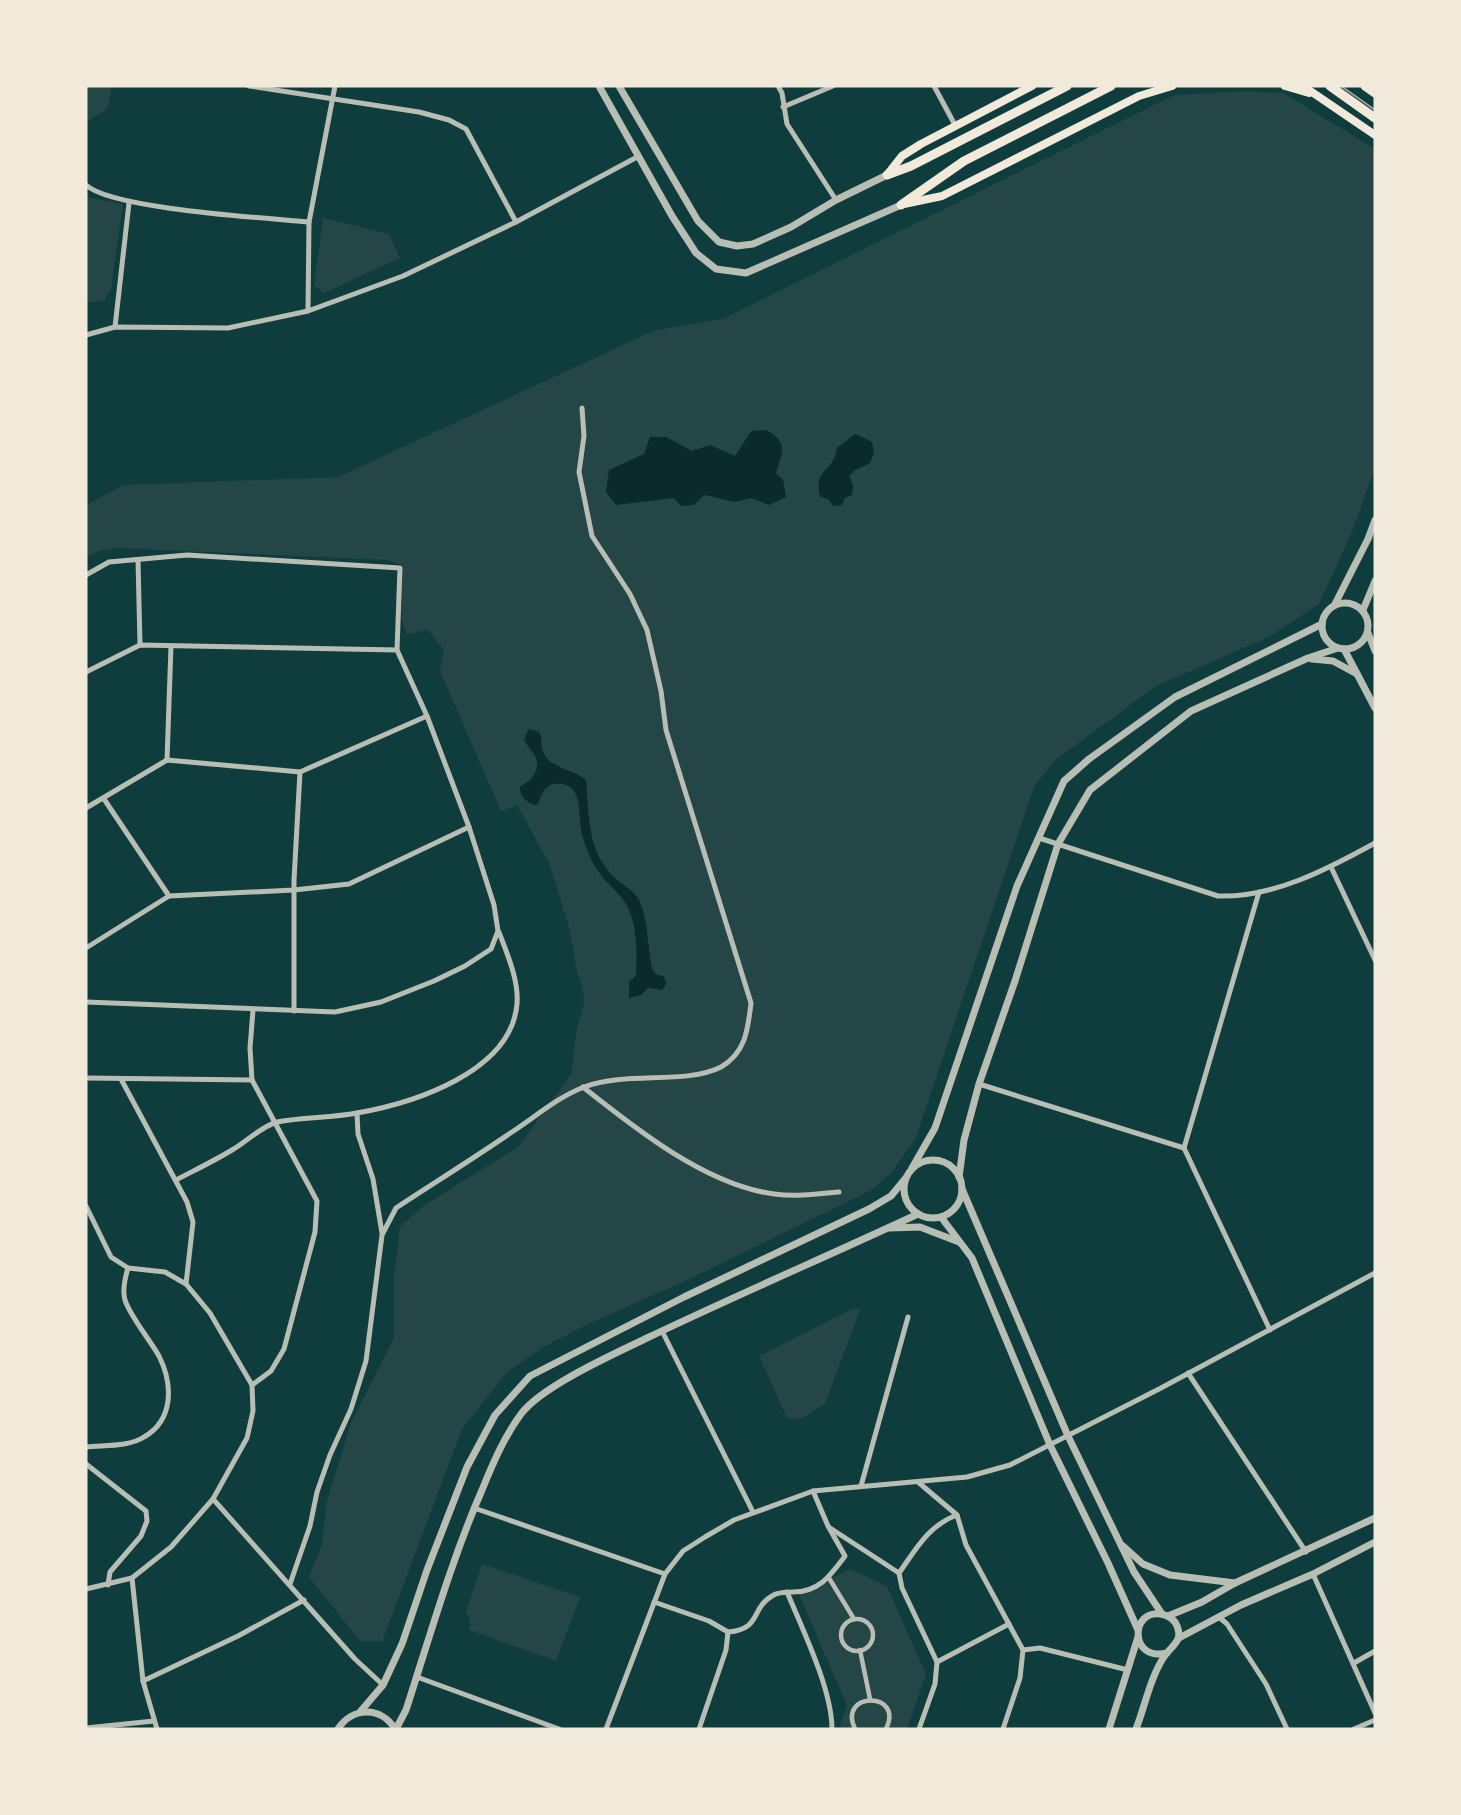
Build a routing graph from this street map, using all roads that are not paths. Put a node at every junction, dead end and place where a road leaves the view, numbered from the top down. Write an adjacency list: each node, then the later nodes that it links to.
1 (249, 86): 18 (street)
2 (335, 86): 18 (street)
3 (599, 86): 23 (street)
4 (621, 86): 26 (street)
5 (778, 86): 19 (street)
6 (833, 86): 19 (street)
7 (934, 86): 21 (street)
8 (1068, 86): 24 (main road)
9 (1111, 86): 28 (main road)
10 (1172, 86): 28 (main road)
11 (1285, 86): 17 (main road)
12 (1303, 86): 17 (main road)
13 (1330, 86): 20 (main road)
14 (1365, 86): 16 (main road)
15 (1026, 87): 21 (main road)
16 (1375, 93)
17 (1317, 96): 22 (main road)
18 (333, 98): 29 (street); 30 (street)
19 (783, 107): 26 (street)
20 (1375, 118)
21 (955, 125): 24 (main road)
22 (1375, 135)
23 (639, 156): 28 (street); 30 (street)
24 (887, 175): 26 (street)
25 (86, 185): 27 (street)
26 (836, 200)
27 (130, 203): 29 (street); 32 (street)
28 (901, 205)
29 (309, 222): 31 (street)
30 (516, 222): 31 (street)
31 (308, 311): 32 (street)
32 (115, 327): 33 (street)
33 (86, 335)
34 (582, 408): 75 (street)
35 (1375, 520): 39 (street)
36 (138, 560): 37 (street); 43 (street); 46 (street)
37 (86, 575)
38 (1375, 581): 40 (street)
39 (1335, 605): 40 (street); 41 (street)
40 (1363, 610): 42 (street)
41 (1322, 624): 45 (street); 58 (street)
42 (1368, 633): 45 (street); 47 (street)
43 (140, 645): 44 (street); 49 (street)
44 (171, 646): 46 (street); 53 (street)
45 (1341, 648): 48 (street); 50 (street)
46 (397, 650): 52 (street)
47 (1375, 651)
48 (1308, 658): 50 (street); 60 (street)
49 (86, 672)
50 (1357, 674): 51 (street)
51 (1375, 708)
52 (427, 716): 54 (street); 57 (street)
53 (167, 761): 54 (street); 55 (street)
54 (300, 772): 62 (street)
55 (104, 799): 56 (street); 64 (street)
56 (86, 808)
57 (469, 827): 62 (street); 65 (street)
58 (1038, 838): 60 (street); 79 (street)
59 (1375, 843): 61 (street)
60 (1058, 844): 63 (street); 74 (street)
61 (1331, 867): 63 (street); 67 (street)
62 (294, 890): 64 (street); 70 (street)
63 (1259, 892): 78 (street)
64 (169, 896): 66 (street)
65 (498, 931): 70 (street); 76 (street)
66 (86, 948)
67 (1375, 960)
68 (86, 1002): 69 (street)
69 (253, 1010): 70 (street); 73 (street)
70 (294, 1011)
71 (86, 1078): 72 (street)
72 (121, 1079): 73 (street); 82 (street)
73 (252, 1080): 77 (street)
74 (979, 1084): 78 (street); 80 (street)
75 (583, 1087): 84 (street); 89 (street)
76 (357, 1114): 77 (street); 89 (street)
77 (274, 1123): 82 (street); 98 (street)
78 (1184, 1148): 95 (street)
79 (912, 1168): 80 (street); 81 (street)
80 (959, 1177): 83 (street)
81 (905, 1179): 86 (street); 143 (street)
82 (176, 1180): 93 (street)
83 (962, 1189): 87 (street); 99 (street)
84 (839, 1192)
85 (86, 1206): 91 (street)
86 (918, 1214): 87 (street); 88 (street)
87 (941, 1217): 90 (street)
88 (886, 1229): 90 (street); 96 (street)
89 (382, 1235): 121 (street)
90 (961, 1242): 100 (street)
91 (128, 1268): 93 (street); 101 (street)
92 (1375, 1273): 95 (street)
93 (186, 1284): 98 (street)
94 (908, 1317): 104 (street)
95 (1270, 1330): 97 (street)
96 (662, 1331): 107 (street); 108 (street)
97 (1188, 1373): 99 (street); 114 (street)
98 (253, 1385): 106 (street)
99 (1068, 1436): 100 (street); 113 (street)
100 (1050, 1445): 103 (street); 132 (street)
101 (86, 1447)
102 (86, 1464): 122 (street)
103 (918, 1482): 104 (street); 109 (street)
104 (861, 1486): 105 (street)
105 (813, 1492): 108 (street); 111 (street)
106 (213, 1499): 118 (street); 121 (street)
107 (474, 1508): 116 (street); 141 (street)
108 (753, 1512): 116 (street)
109 (957, 1515): 115 (street); 130 (street)
110 (1375, 1518): 114 (street)
111 (828, 1526): 115 (street); 119 (street)
112 (1375, 1542): 117 (street)
113 (1120, 1544): 120 (street); 127 (street)
114 (1306, 1552): 120 (street)
115 (899, 1573): 138 (street)
116 (665, 1574): 126 (street)
117 (1313, 1574): 128 (street); 139 (street)
118 (132, 1578): 122 (street); 142 (street)
119 (829, 1578): 124 (street); 129 (street)
120 (1235, 1583): 127 (street)
121 (290, 1584): 125 (street)
122 (108, 1585): 123 (street)
123 (86, 1590)
124 (788, 1592): 131 (street); 156 (street)
125 (304, 1600): 142 (street); 143 (street)
126 (654, 1602): 131 (street); 154 (street)
127 (1165, 1615): 132 (street); 133 (street)
128 (1219, 1617): 133 (street); 163 (street)
129 (854, 1619): 134 (street); 134 (street)
130 (1009, 1624): 135 (street); 138 (street)
131 (727, 1632): 155 (street)
132 (1138, 1633): 137 (street); 140 (street)
133 (1178, 1638): 137 (street)
134 (860, 1650): 144 (street)
135 (1023, 1650): 140 (street); 160 (street)
136 (1375, 1651): 139 (street)
137 (1167, 1653): 162 (street)
138 (937, 1662): 159 (street)
139 (1354, 1663): 146 (street)
140 (1128, 1670): 161 (street)
141 (417, 1677): 152 (street); 153 (street)
142 (143, 1681): 148 (street)
143 (383, 1685): 145 (street)
144 (870, 1699): 157 (street); 158 (street)
145 (360, 1712): 151 (street); 152 (street)
146 (1375, 1713)
147 (1375, 1720): 164 (street)
148 (154, 1721): 149 (street); 150 (street)
149 (86, 1728)
150 (157, 1729)
151 (338, 1729)
152 (396, 1729)
153 (559, 1729)
154 (606, 1729)
155 (699, 1729)
156 (832, 1729)
157 (855, 1729)
158 (886, 1729)
159 (919, 1729)
160 (1003, 1729)
161 (1109, 1729)
162 (1136, 1729)
163 (1287, 1729)
164 (1354, 1729)

